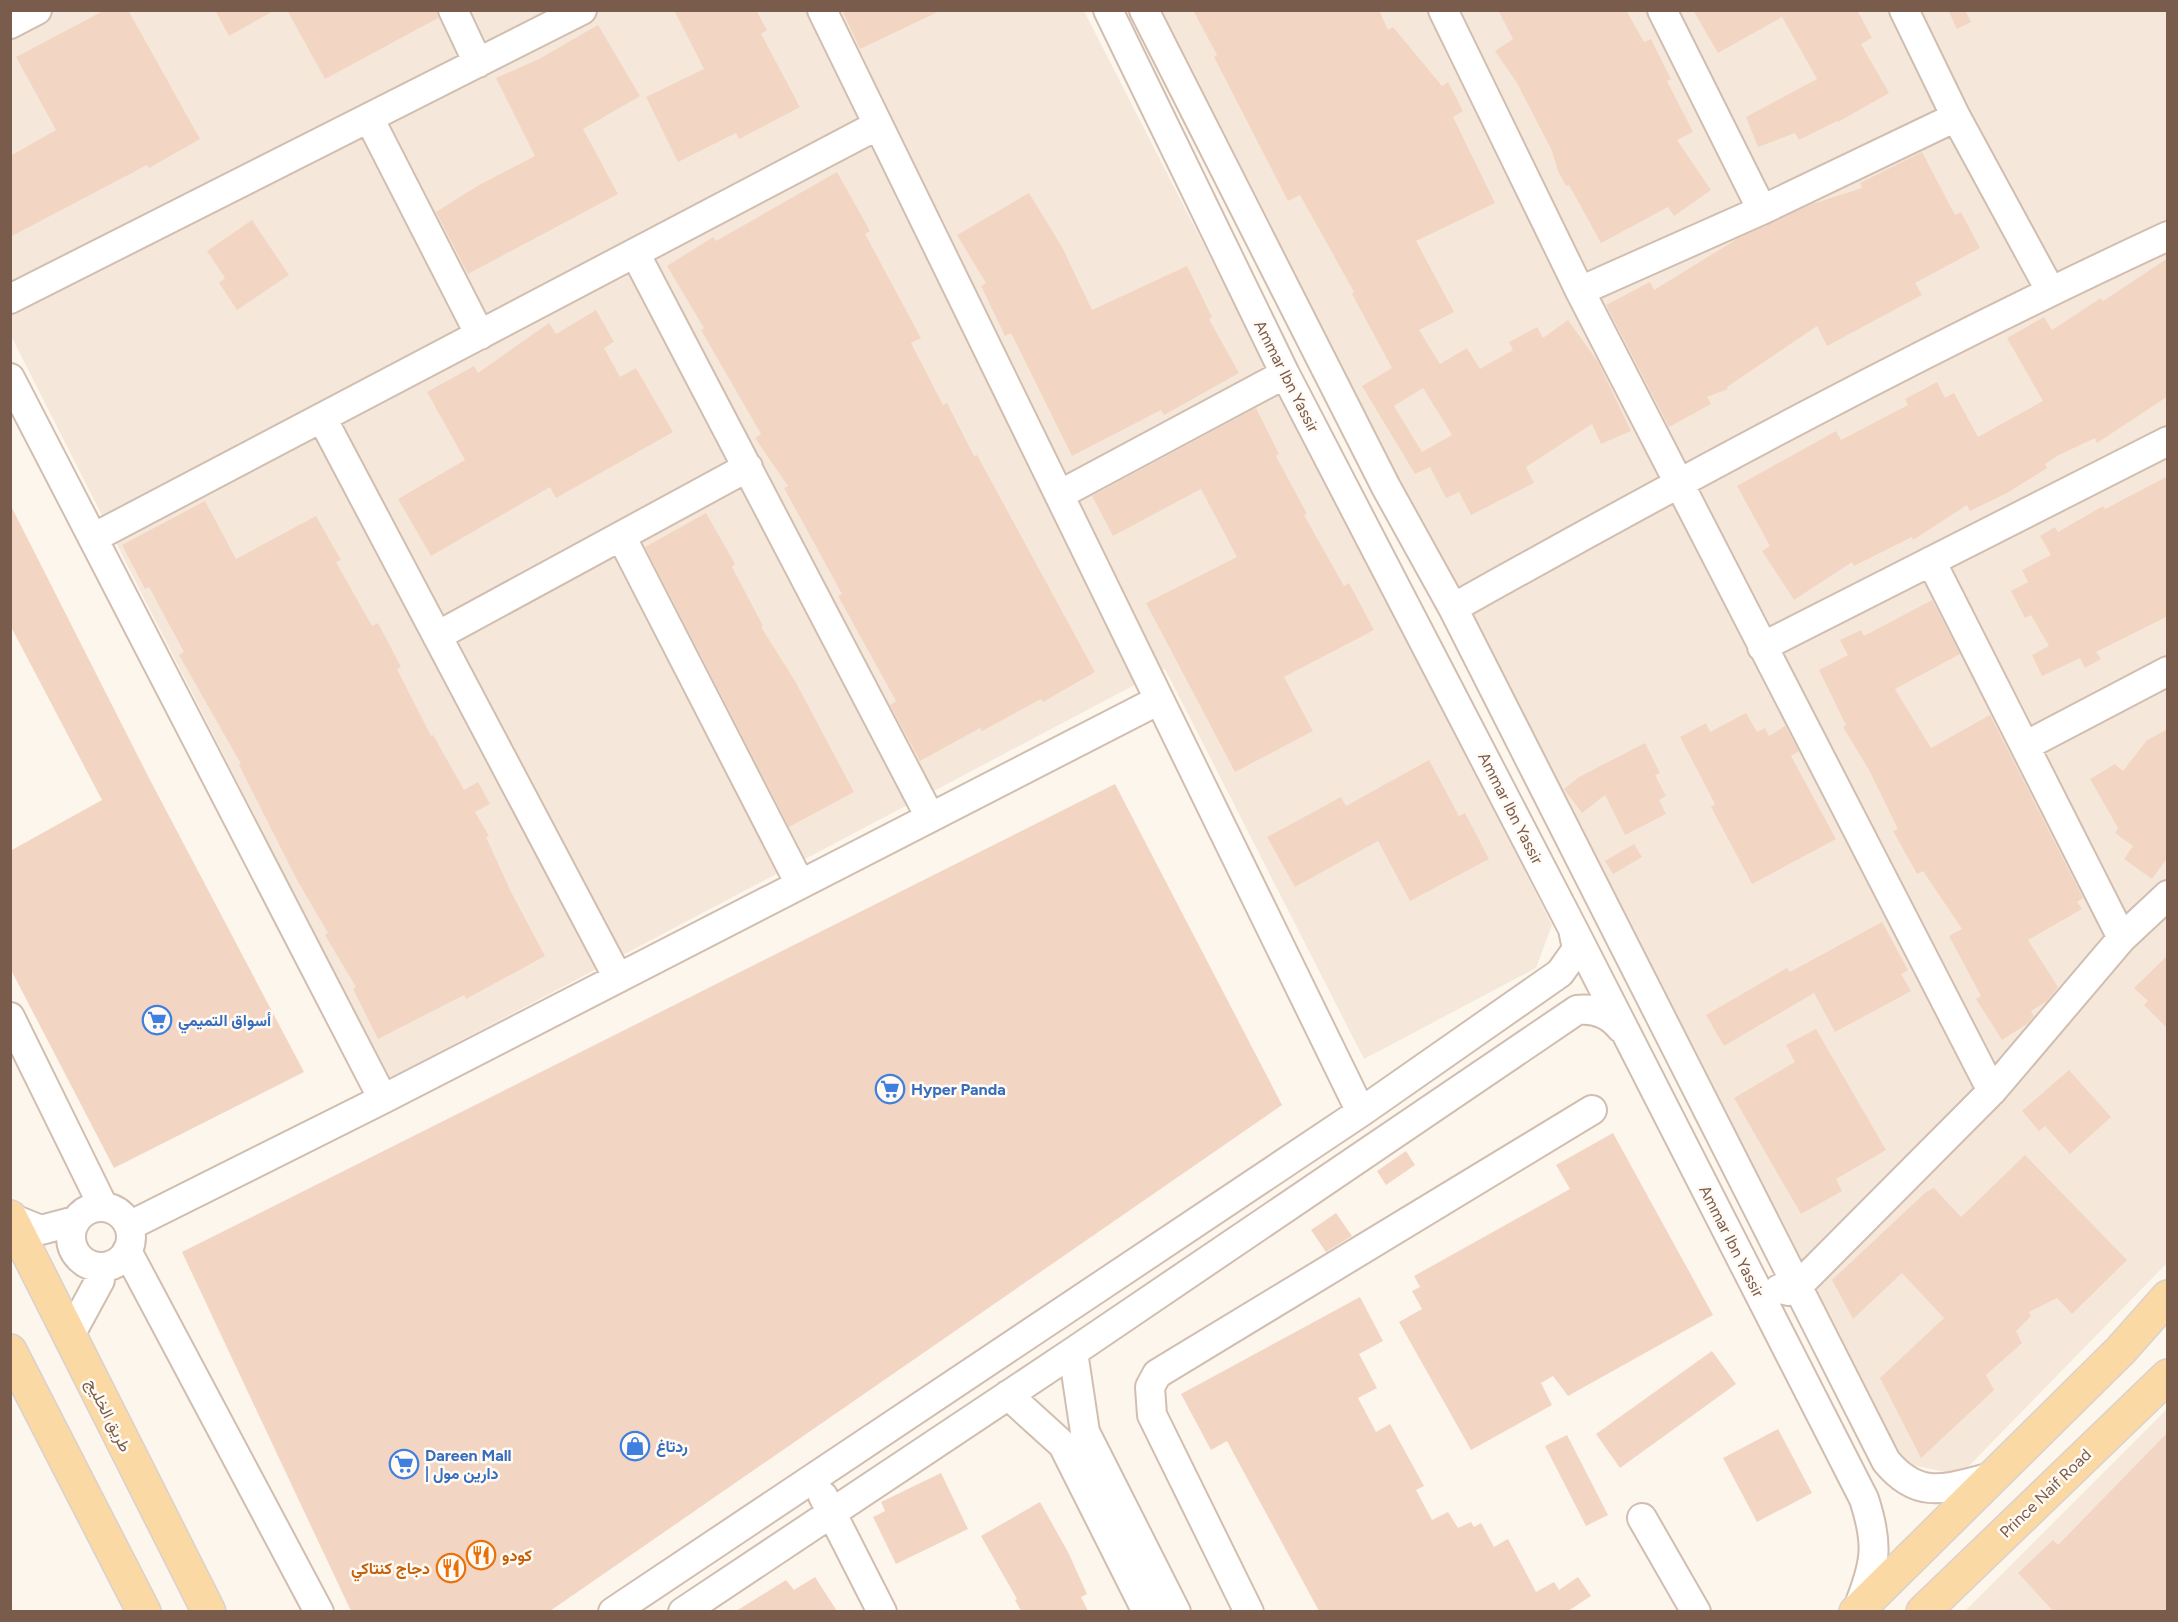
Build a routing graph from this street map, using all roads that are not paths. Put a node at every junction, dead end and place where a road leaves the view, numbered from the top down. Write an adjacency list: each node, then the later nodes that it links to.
1 (37, 10): 10 (street)
2 (453, 10): 11 (street)
3 (582, 10): 11 (street)
4 (822, 10): 14 (street)
5 (1108, 10): 22 (street, Ammar Ibn Yassir)
6 (1144, 10): 32 (street)
7 (1443, 10): 19 (street)
8 (1662, 10): 15 (street)
9 (1904, 10): 12 (street)
10 (10, 24)
11 (478, 63): 13 (street)
12 (1956, 117): 15 (street); 18 (street)
13 (369, 118): 20 (street); 21 (street)
14 (878, 125): 17 (street); 28 (street)
15 (1762, 210): 19 (street)
16 (2168, 236): 18 (street)
17 (635, 253): 21 (street); 26 (street)
18 (2050, 290): 27 (street)
19 (1580, 291): 27 (street)
20 (10, 299)
21 (480, 335): 24 (street)
22 (1285, 374): 28 (street); 41 (street, Ammar Ibn Yassir)
23 (13, 387): 30 (street)
24 (322, 418): 30 (street); 33 (street)
25 (2168, 441): 31 (street)
26 (748, 467): 29 (street); 38 (street)
27 (1678, 482): 32 (street); 34 (street)
28 (1059, 495): 36 (street)
29 (621, 536): 33 (street); 39 (street)
30 (93, 538): 47 (street)
31 (1931, 561): 34 (street); 37 (street)
32 (1453, 608): 56 (street)
33 (437, 636): 43 (street)
34 (1762, 647): 46 (street)
35 (2168, 671): 37 (street)
36 (1159, 700): 38 (street); 49 (street)
37 (2025, 746): 42 (street)
38 (930, 818): 39 (street)
39 (800, 884): 43 (street)
40 (2168, 895): 42 (street)
41 (1574, 929): 45 (street, Ammar Ibn Yassir); 49 (street)
42 (2122, 938): 46 (street)
43 (618, 978): 47 (street)
44 (10, 1017): 51 (street)
45 (1625, 1032): 50 (street, Ammar Ibn Yassir); 62 (street)
46 (1992, 1091): 56 (street)
47 (383, 1099): 54 (street)
48 (1592, 1110): 77 (street)
49 (1361, 1112): 65 (street)
50 (1674, 1128): 56 (street); 79 (street, Ammar Ibn Yassir)
51 (103, 1206): 53 (street); 54 (street)
52 (11, 1218): 53 (street); 59 (main road, طريق الخليج)
53 (75, 1221): 55 (street)
54 (128, 1238): 55 (street); 71 (street)
55 (100, 1267): 59 (street)
56 (1797, 1287): 66 (street)
57 (2168, 1297): 60 (main road)
58 (2168, 1307): 60 (main road)
59 (69, 1337): 70 (main road, طريق الخليج)
60 (2121, 1350): 66 (main road)
61 (10, 1351): 69 (main road)
62 (1073, 1352): 64 (street); 76 (street)
63 (2163, 1379): 80 (main road, Prince Naif Road)
64 (1008, 1395): 67 (street); 75 (street)
65 (814, 1478): 67 (street); 72 (street)
66 (1988, 1478): 79 (main road)
67 (832, 1511): 73 (street); 74 (street)
68 (1642, 1518): 78 (street)
69 (144, 1611)
70 (209, 1611)
71 (319, 1611)
72 (613, 1611)
73 (683, 1611)
74 (882, 1611)
75 (1147, 1611)
76 (1176, 1611)
77 (1249, 1611)
78 (1696, 1611)
79 (1856, 1611)
80 (1923, 1611)

